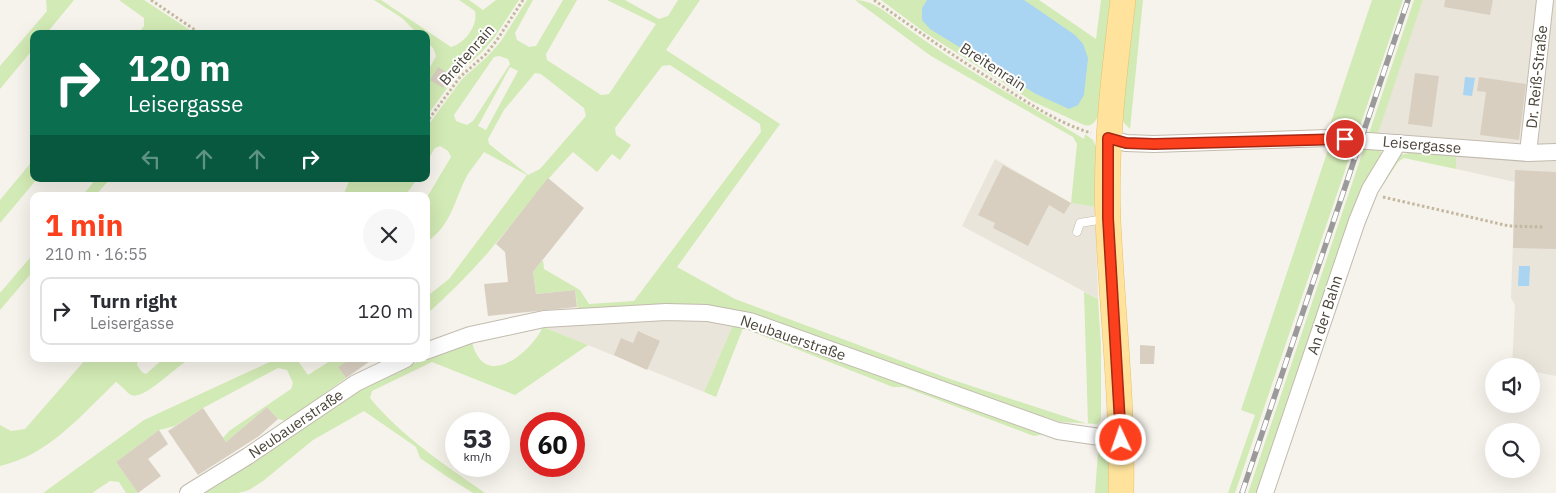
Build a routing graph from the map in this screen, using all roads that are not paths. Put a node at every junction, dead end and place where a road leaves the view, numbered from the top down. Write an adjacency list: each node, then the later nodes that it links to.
1 (1123, 0): 3 (main road)
2 (1545, 0): 6 (street, Dr. Reiß-Straße)
3 (1108, 138): 4 (street, Leisergasse); 7 (main road)
4 (1398, 143): 6 (street, Leisergasse); 14 (street, An der Bahn)
5 (1556, 152): 6 (street, Leisergasse)
6 (1528, 153)
7 (1108, 218): 8 (lane); 11 (main road)
8 (1077, 232)
9 (430, 349): 11 (street, Neubauerstraße)
10 (400, 362): 12 (street, Neubauerstraße)
11 (1121, 440): 13 (main road)
12 (188, 493)
13 (1121, 493)
14 (1266, 493)

